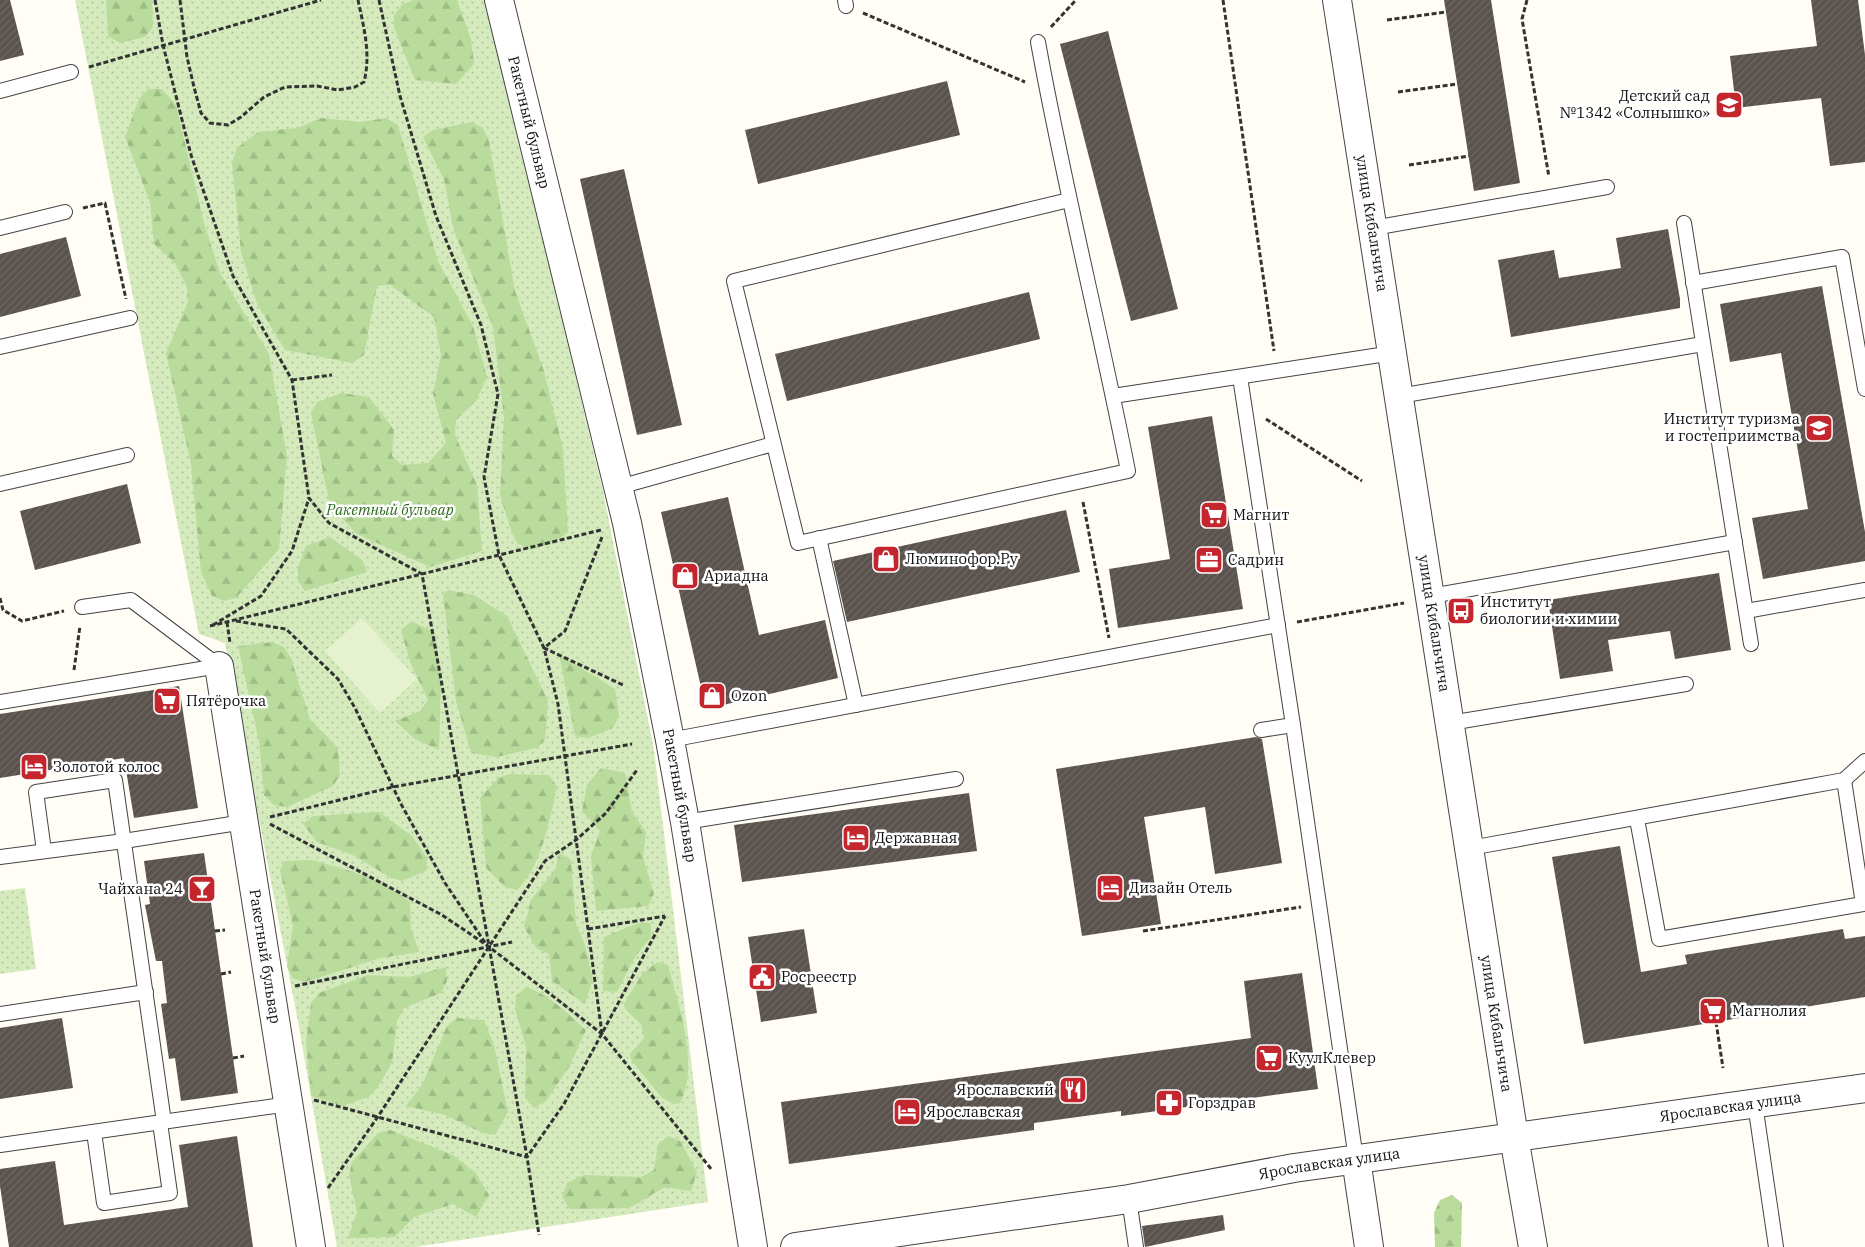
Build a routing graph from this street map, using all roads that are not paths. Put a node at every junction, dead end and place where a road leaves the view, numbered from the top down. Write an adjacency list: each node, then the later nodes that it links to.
1 (499, 0): 24 (street, Ракетный бульвар)
2 (1337, 0): 11 (street, улица Кибальчича)
3 (1038, 42): 7 (lane)
4 (71, 72): 5 (lane)
5 (0, 91)
6 (1607, 187): 11 (lane)
7 (1069, 200): 19 (lane); 21 (lane)
8 (65, 212): 10 (lane)
9 (1684, 224): 12 (lane)
10 (0, 228)
11 (1373, 228): 16 (street, улица Кибальчича)
12 (1693, 283): 14 (lane); 18 (lane)
13 (130, 318): 15 (lane)
14 (1703, 344): 20 (lane); 26 (lane)
15 (0, 347)
16 (1393, 353): 17 (lane); 20 (street, улица Кибальчича)
17 (1240, 377): 19 (lane); 31 (lane)
18 (1865, 389)
19 (1113, 396): 25 (lane)
20 (1399, 396): 28 (street, улица Кибальчича)
21 (773, 444): 24 (lane); 25 (lane)
22 (127, 455): 23 (lane)
23 (0, 484)
24 (619, 487): 40 (street, Ракетный бульвар)
25 (818, 538): 36 (lane)
26 (1735, 542): 28 (lane); 30 (lane)
27 (1865, 590): 30 (lane)
28 (1431, 596): 37 (street, улица Кибальчича)
29 (82, 607): 33 (lane)
30 (1746, 611): 32 (lane)
31 (1278, 625): 36 (lane); 38 (lane)
32 (1752, 644)
33 (219, 666): 35 (lane); 45 (street, Ракетный бульвар)
34 (1686, 684): 37 (lane)
35 (0, 702)
36 (856, 705): 40 (lane)
37 (1450, 724): 48 (street, улица Кибальчича)
38 (1293, 725): 39 (lane); 60 (lane)
39 (1261, 730)
40 (670, 740): 46 (street, Ракетный бульвар)
41 (1865, 761): 43 (lane)
42 (956, 779): 46 (lane)
43 (1844, 780): 44 (lane); 44 (lane)
44 (1638, 819): 48 (lane)
45 (258, 822): 47 (lane); 54 (street, Ракетный бульвар)
46 (685, 822): 63 (street, Ракетный бульвар)
47 (124, 841): 49 (lane); 49 (lane); 51 (lane)
48 (1470, 848): 58 (street, улица Кибальчича)
49 (44, 852): 50 (lane)
50 (0, 857)
51 (146, 992): 52 (lane); 56 (lane)
52 (0, 1014)
53 (1865, 1088): 55 (street, Ярославская улица)
54 (298, 1101): 56 (lane); 62 (street, Ракетный бульвар)
55 (1755, 1104): 58 (street, Ярославская улица); 68 (lane)
56 (162, 1122): 57 (lane); 57 (lane)
57 (94, 1132): 59 (lane)
58 (1514, 1137): 60 (street, Ярославская улица); 67 (street, улица Кибальчича)
59 (0, 1145)
60 (1356, 1159): 61 (street, Ярославская улица); 66 (street)
61 (1129, 1199): 64 (street, Ярославская улица); 65 (lane)
62 (311, 1247)
63 (753, 1247)
64 (794, 1247)
65 (1136, 1247)
66 (1369, 1247)
67 (1533, 1247)
68 (1776, 1247)

